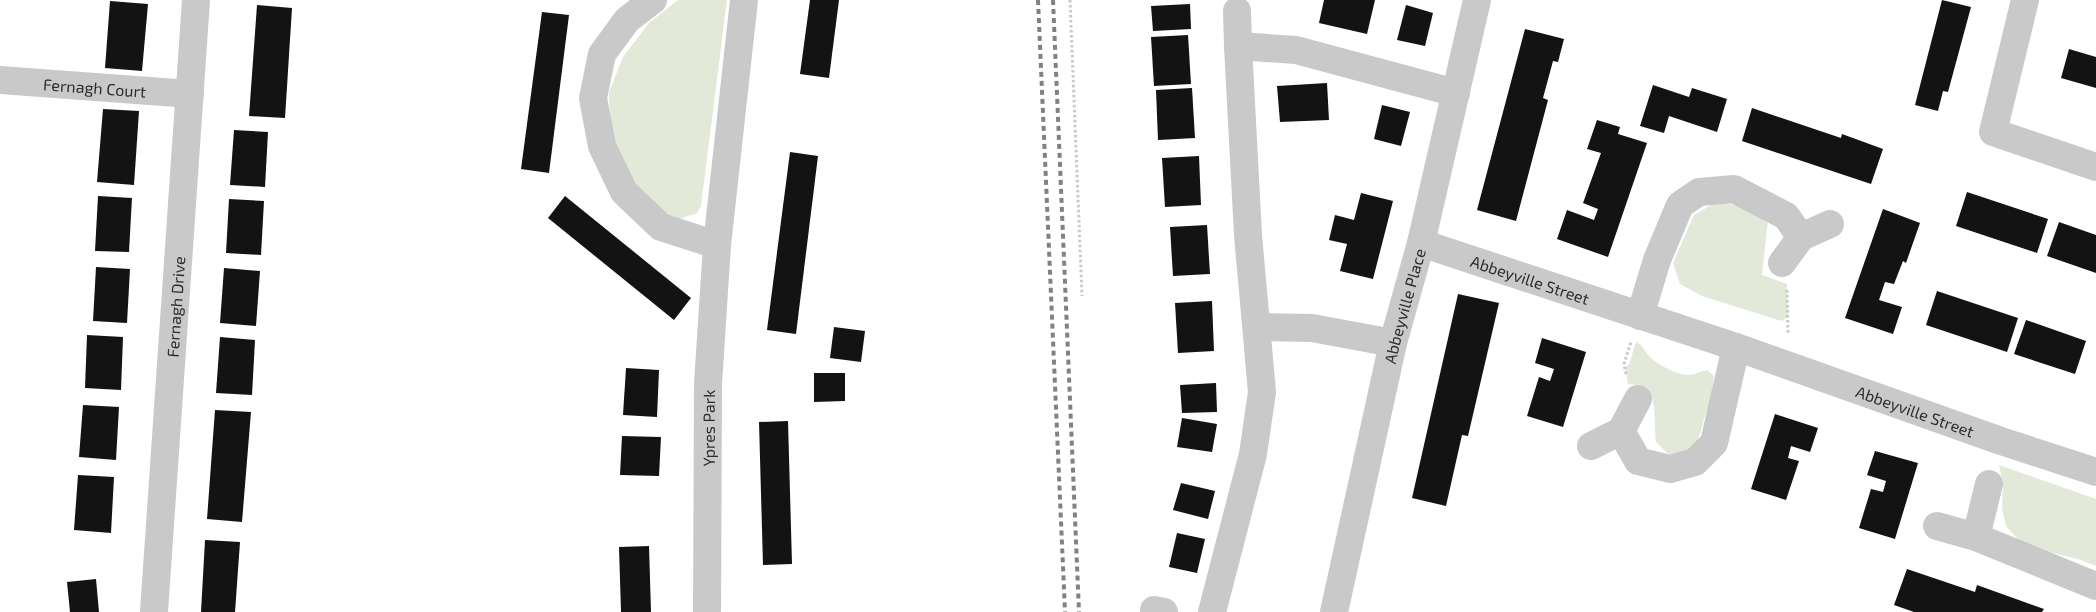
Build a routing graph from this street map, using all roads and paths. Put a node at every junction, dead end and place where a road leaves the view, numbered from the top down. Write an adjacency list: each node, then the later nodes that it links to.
1 (196, 0): 11 (street, Fernagh Drive)
2 (653, 0): 16 (street)
3 (744, 0): 16 (street, Ypres Park)
4 (1070, 0): 18 (path)
5 (1478, 0): 10 (street, Abbeyville Place)
6 (2025, 0): 12 (street)
7 (1237, 11): 8 (street)
8 (1238, 46): 10 (street); 20 (street)
9 (0, 80): 11 (street, Fernagh Court)
10 (1456, 93): 15 (street, Abbeyville Place)
11 (190, 94): 32 (street, Fernagh Drive)
12 (2096, 167)
13 (1830, 224): 14 (street)
14 (1802, 237): 17 (street); 19 (street)
15 (1421, 243): 19 (street, Abbeyville Street); 21 (street, Abbeyville Place)
16 (717, 246): 33 (street, Ypres Park)
17 (1782, 263): 23 (path)
18 (1082, 296)
19 (1640, 316): 22 (street, Abbeyville Street); 24 (path)
20 (1257, 327): 21 (street); 34 (street)
21 (1393, 343): 35 (street, Abbeyville Place)
22 (1736, 347): 23 (street, Abbeyville Street); 25 (street)
23 (1788, 366): 27 (street, Abbeyville Street)
24 (1638, 399): 25 (street)
25 (1621, 431): 26 (street)
26 (1591, 446)
27 (2096, 472)
28 (1989, 484): 30 (street)
29 (1937, 526): 30 (street)
30 (1976, 537): 31 (street)
31 (2096, 586)
32 (154, 612)
33 (708, 612)
34 (1212, 612)
35 (1334, 612)

